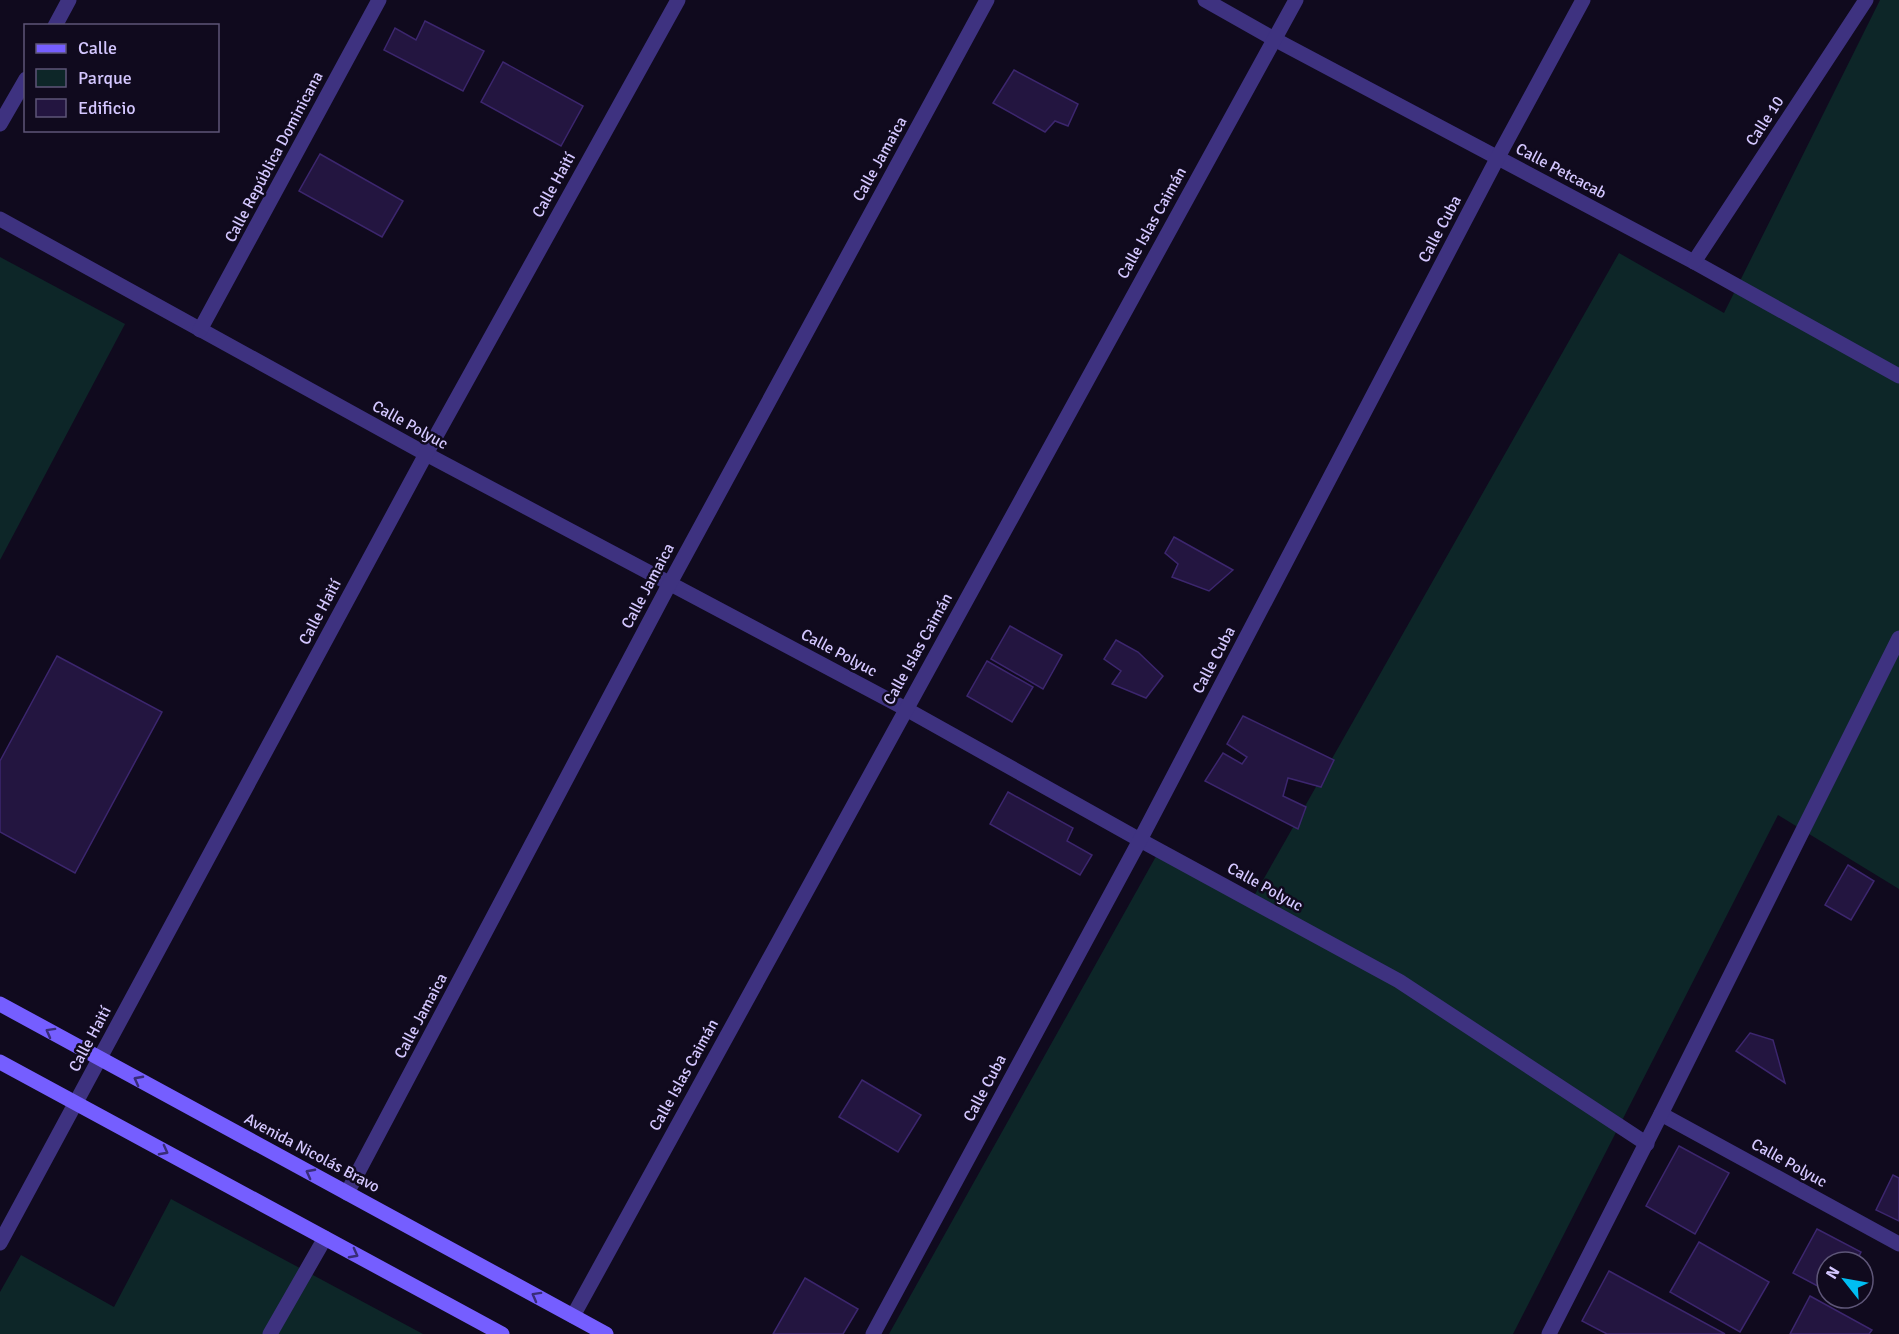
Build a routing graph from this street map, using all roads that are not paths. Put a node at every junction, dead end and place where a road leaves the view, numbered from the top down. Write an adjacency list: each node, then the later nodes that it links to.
1 (69, 0): 9 (street)
2 (378, 0): 16 (street, Calle República Dominicana)
3 (678, 0): 18 (street, Calle Haití)
4 (987, 0): 19 (street, Calle Jamaica)
5 (1205, 0): 10 (street, Calle Petcacab)
6 (1296, 0): 10 (street, Calle Islas Caimán)
7 (1583, 0): 13 (street, Calle Cuba)
8 (1866, 0): 15 (street, Calle 10)
9 (56, 24)
10 (1274, 39): 13 (street, Calle Petcacab); 21 (street, Calle Islas Caimán)
11 (24, 82): 12 (street)
12 (0, 124)
13 (1498, 158): 15 (street, Calle Petcacab); 22 (street, Calle Cuba)
14 (0, 219): 16 (street, Calle Polyuc)
15 (1694, 262): 17 (street, Calle Petcacab)
16 (200, 330): 18 (street, Calle Polyuc)
17 (1899, 376)
18 (426, 454): 19 (street, Calle Polyuc); 24 (street, Calle Haití)
19 (670, 583): 21 (street, Calle Polyuc); 29 (street, Calle Jamaica)
20 (1899, 638): 27 (street)
21 (906, 709): 22 (street, Calle Polyuc); 33 (street, Calle Islas Caimán)
22 (1140, 840): 28 (street, Calle Polyuc); 37 (street, Calle Cuba)
23 (0, 1004): 24 (main road, Avenida Nicolás Bravo, one-way to 23)
24 (100, 1059): 26 (street, Calle Haití); 29 (main road, Avenida Nicolás Bravo, one-way to 24)
25 (0, 1062): 26 (main road)
26 (76, 1103): 30 (main road, one-way to 30); 31 (street, Calle Haití)
27 (1661, 1114): 28 (street); 32 (street, Calle Polyuc)
28 (1647, 1144): 38 (street)
29 (347, 1193): 33 (main road, Avenida Nicolás Bravo, one-way to 29)
30 (325, 1238): 34 (street); 35 (main road, one-way to 35)
31 (0, 1243)
32 (1899, 1244)
33 (573, 1316): 36 (main road, Avenida Nicolás Bravo)
34 (270, 1334)
35 (502, 1334)
36 (606, 1334)
37 (873, 1334)
38 (1549, 1334)

